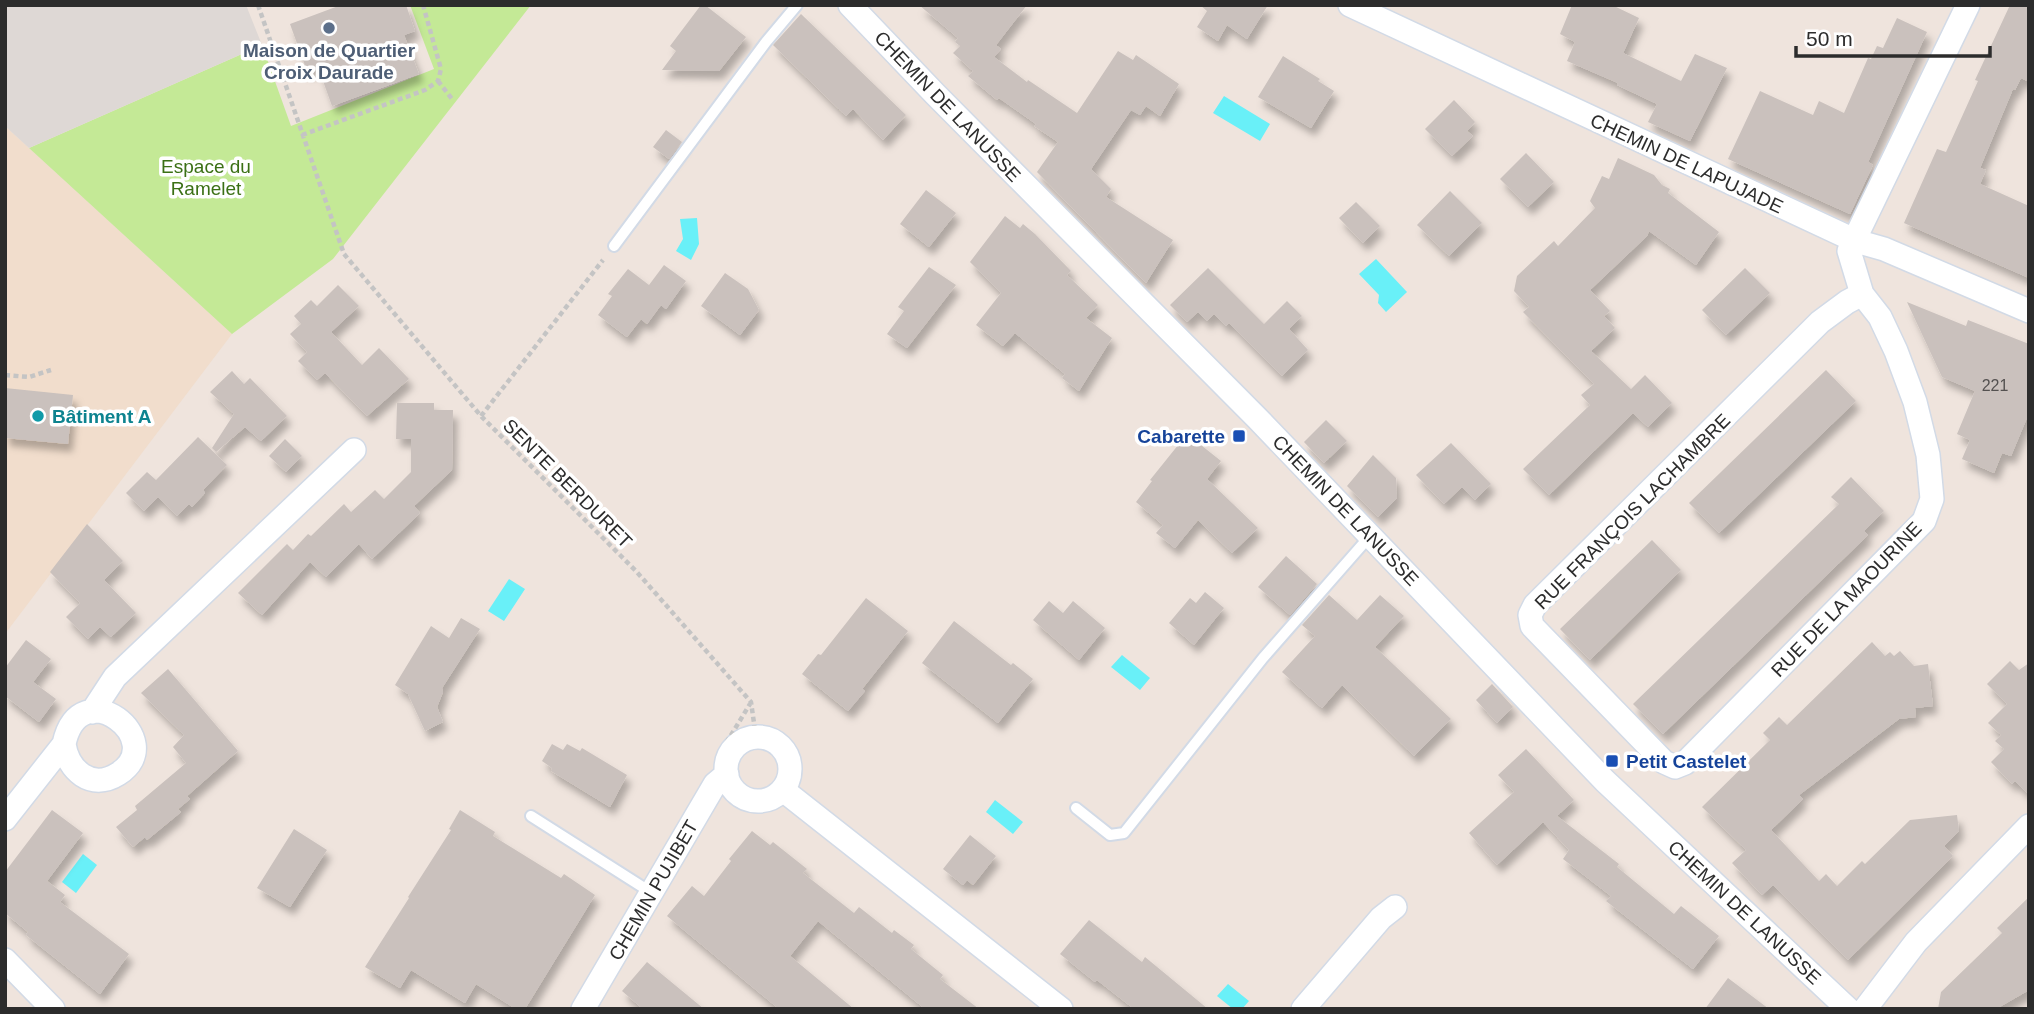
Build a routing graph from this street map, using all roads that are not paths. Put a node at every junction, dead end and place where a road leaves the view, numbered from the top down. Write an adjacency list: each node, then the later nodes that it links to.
1 (797, 5): 6 (lane)
2 (850, 5): 10 (street, CHEMIN DE LANUSSE)
3 (1350, 5): 5 (street, CHEMIN DE LAPUJADE)
4 (1968, 5): 5 (street)
5 (1856, 241): 7 (street, RUE DE LA MAOURINE); 8 (street, CHEMIN DE LAPUJADE)
6 (614, 246)
7 (1862, 294): 13 (street, RUE DE LA MAOURINE); 13 (street, RUE FRANÇOIS LACHAMBRE)
8 (2029, 311)
9 (354, 450): 11 (street)
10 (1370, 536): 16 (lane); 27 (street, CHEMIN DE LANUSSE)
11 (92, 712): 12 (street); 12 (street)
12 (64, 744): 18 (street)
13 (1675, 767)
14 (727, 774): 15 (street); 15 (street, CHEMIN PUJIBET); 20 (street, CHEMIN PUJIBET)
15 (783, 790): 25 (street)
16 (1076, 808)
17 (531, 816): 20 (lane)
18 (5, 819)
19 (2029, 825): 28 (street)
20 (652, 893): 24 (street, CHEMIN PUJIBET)
21 (1395, 907): 26 (street)
22 (5, 960): 23 (street)
23 (53, 1009)
24 (583, 1009)
25 (1061, 1009)
26 (1303, 1009)
27 (1848, 1009)
28 (1865, 1009)

